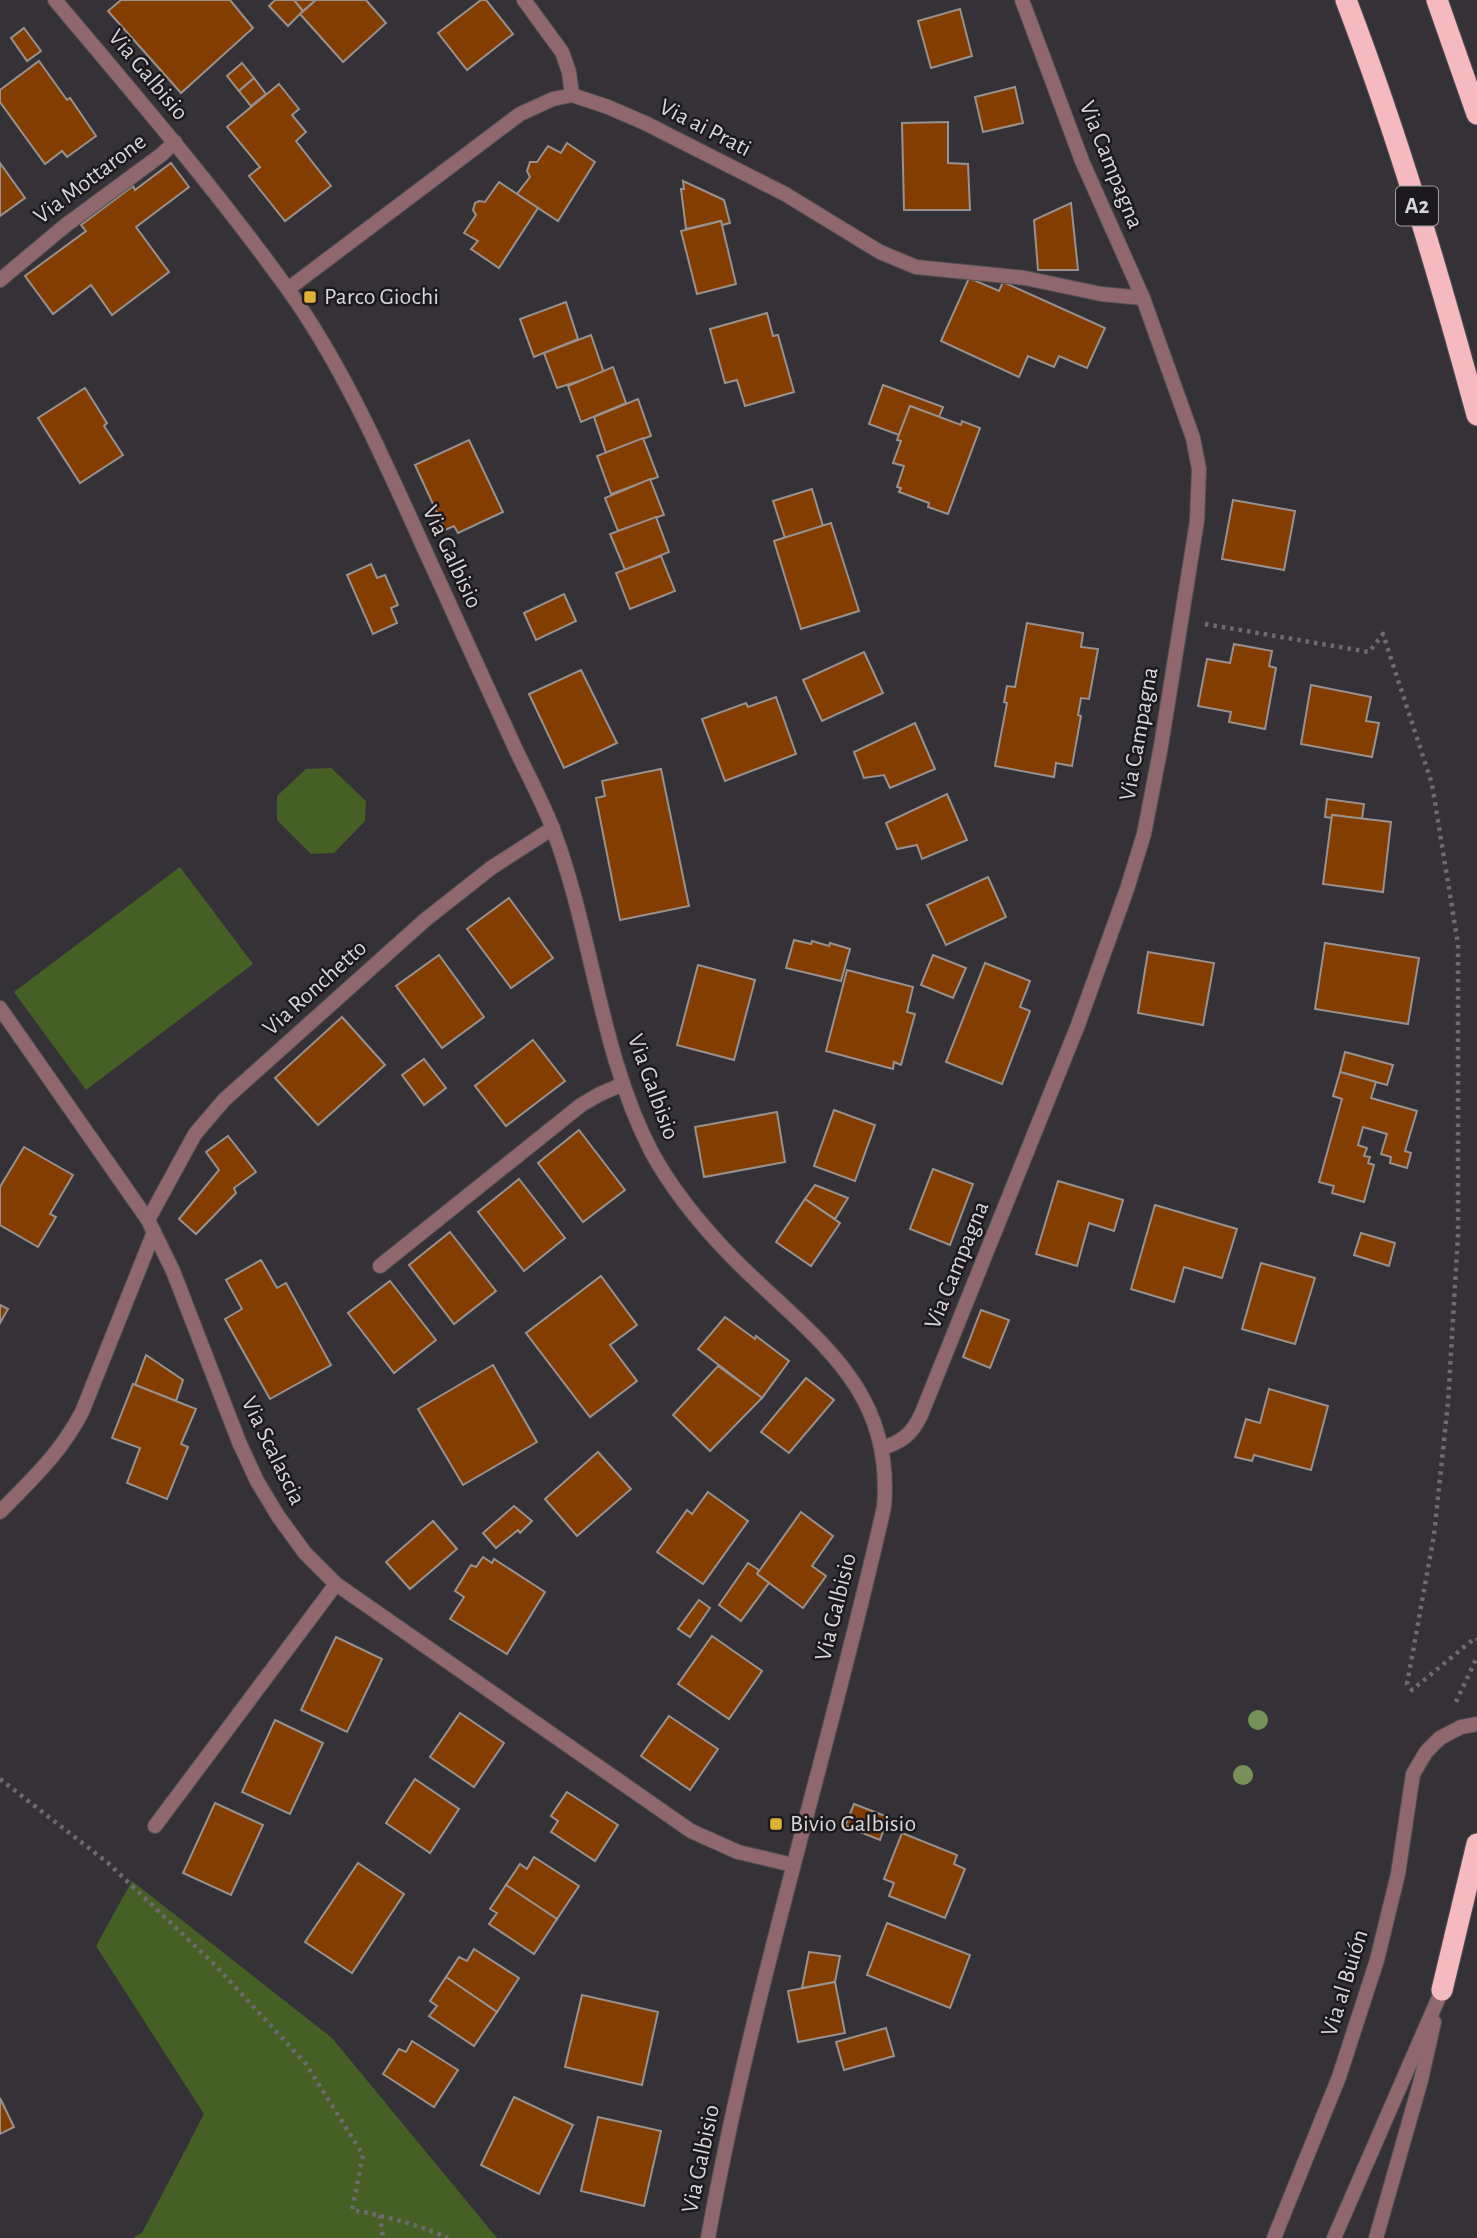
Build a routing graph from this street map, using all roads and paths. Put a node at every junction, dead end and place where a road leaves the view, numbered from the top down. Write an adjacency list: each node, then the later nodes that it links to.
1 (55, 0): 8 (street, Via Galbisio)
2 (524, 0): 6 (street)
3 (1022, 0): 11 (street, Via Campagna)
4 (1346, 0): 12 (highway, A2)
5 (1437, 0): 7 (highway)
6 (572, 95): 10 (street); 11 (street, Via ai Prati)
7 (1477, 114)
8 (175, 142): 9 (street, Via Mottarone); 10 (street, Via Galbisio)
9 (0, 280)
10 (288, 289): 14 (street, Via Galbisio)
11 (1143, 298): 13 (street, Via Campagna)
12 (1477, 415)
13 (1181, 621): 19 (street, Via Campagna); 22 (path)
14 (553, 828): 16 (street, Via Galbisio); 17 (street, Via Ronchetto)
15 (0, 1008): 17 (street, Via Scalascia)
16 (623, 1084): 18 (street); 19 (street, Via Galbisio)
17 (151, 1226): 20 (street, Via Ronchetto); 21 (street, Via Scalascia)
18 (380, 1266)
19 (882, 1448): 29 (street, Via Galbisio)
20 (0, 1512)
21 (336, 1584): 27 (street); 29 (street, Via Scalascia)
22 (1477, 1639)
23 (1477, 1657): 25 (path)
24 (1477, 1724): 25 (street)
25 (1440, 1738): 35 (street, Via al Buión)
26 (0, 1779): 31 (path)
27 (155, 1826)
28 (1477, 1844): 30 (highway)
29 (793, 1865): 34 (street, Via Galbisio)
30 (1442, 1990): 36 (street); 37 (street)
31 (380, 2215): 32 (path); 33 (path)
32 (383, 2238)
33 (448, 2238)
34 (708, 2238)
35 (1274, 2238)
36 (1334, 2238)
37 (1376, 2238)

